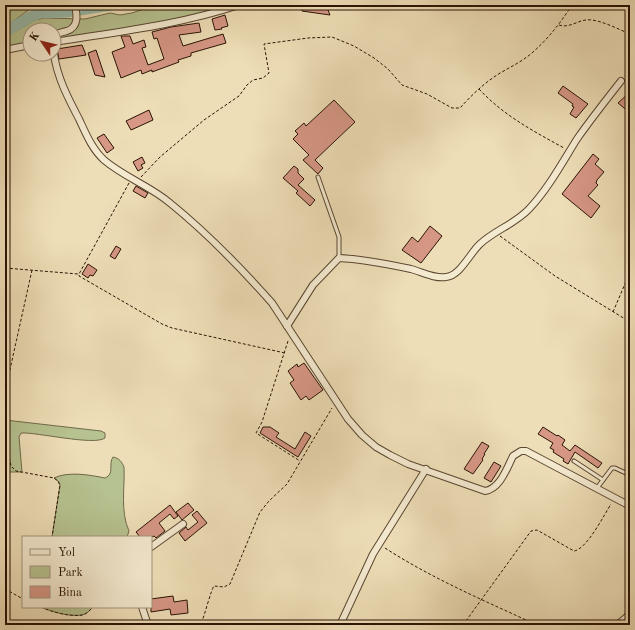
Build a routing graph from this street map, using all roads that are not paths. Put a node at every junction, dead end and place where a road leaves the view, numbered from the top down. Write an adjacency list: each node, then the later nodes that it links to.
1 (75, 5): 3 (street)
2 (239, 5): 4 (street)
3 (62, 32)
4 (62, 41)
5 (22, 47): 6 (street)
6 (5, 50)
7 (56, 62): 11 (street)
8 (621, 81): 10 (street)
9 (318, 177): 10 (lane)
10 (339, 258): 11 (street)
11 (286, 326): 13 (street)
12 (574, 461): 15 (lane)
13 (426, 469): 16 (street); 23 (street)
14 (630, 475): 15 (lane)
15 (603, 480): 16 (lane)
16 (597, 488): 17 (street)
17 (630, 506)
18 (183, 524): 19 (street)
19 (152, 546)
20 (142, 608): 22 (street)
21 (630, 615): 24 (street)
22 (148, 625)
23 (340, 625)
24 (618, 625)

